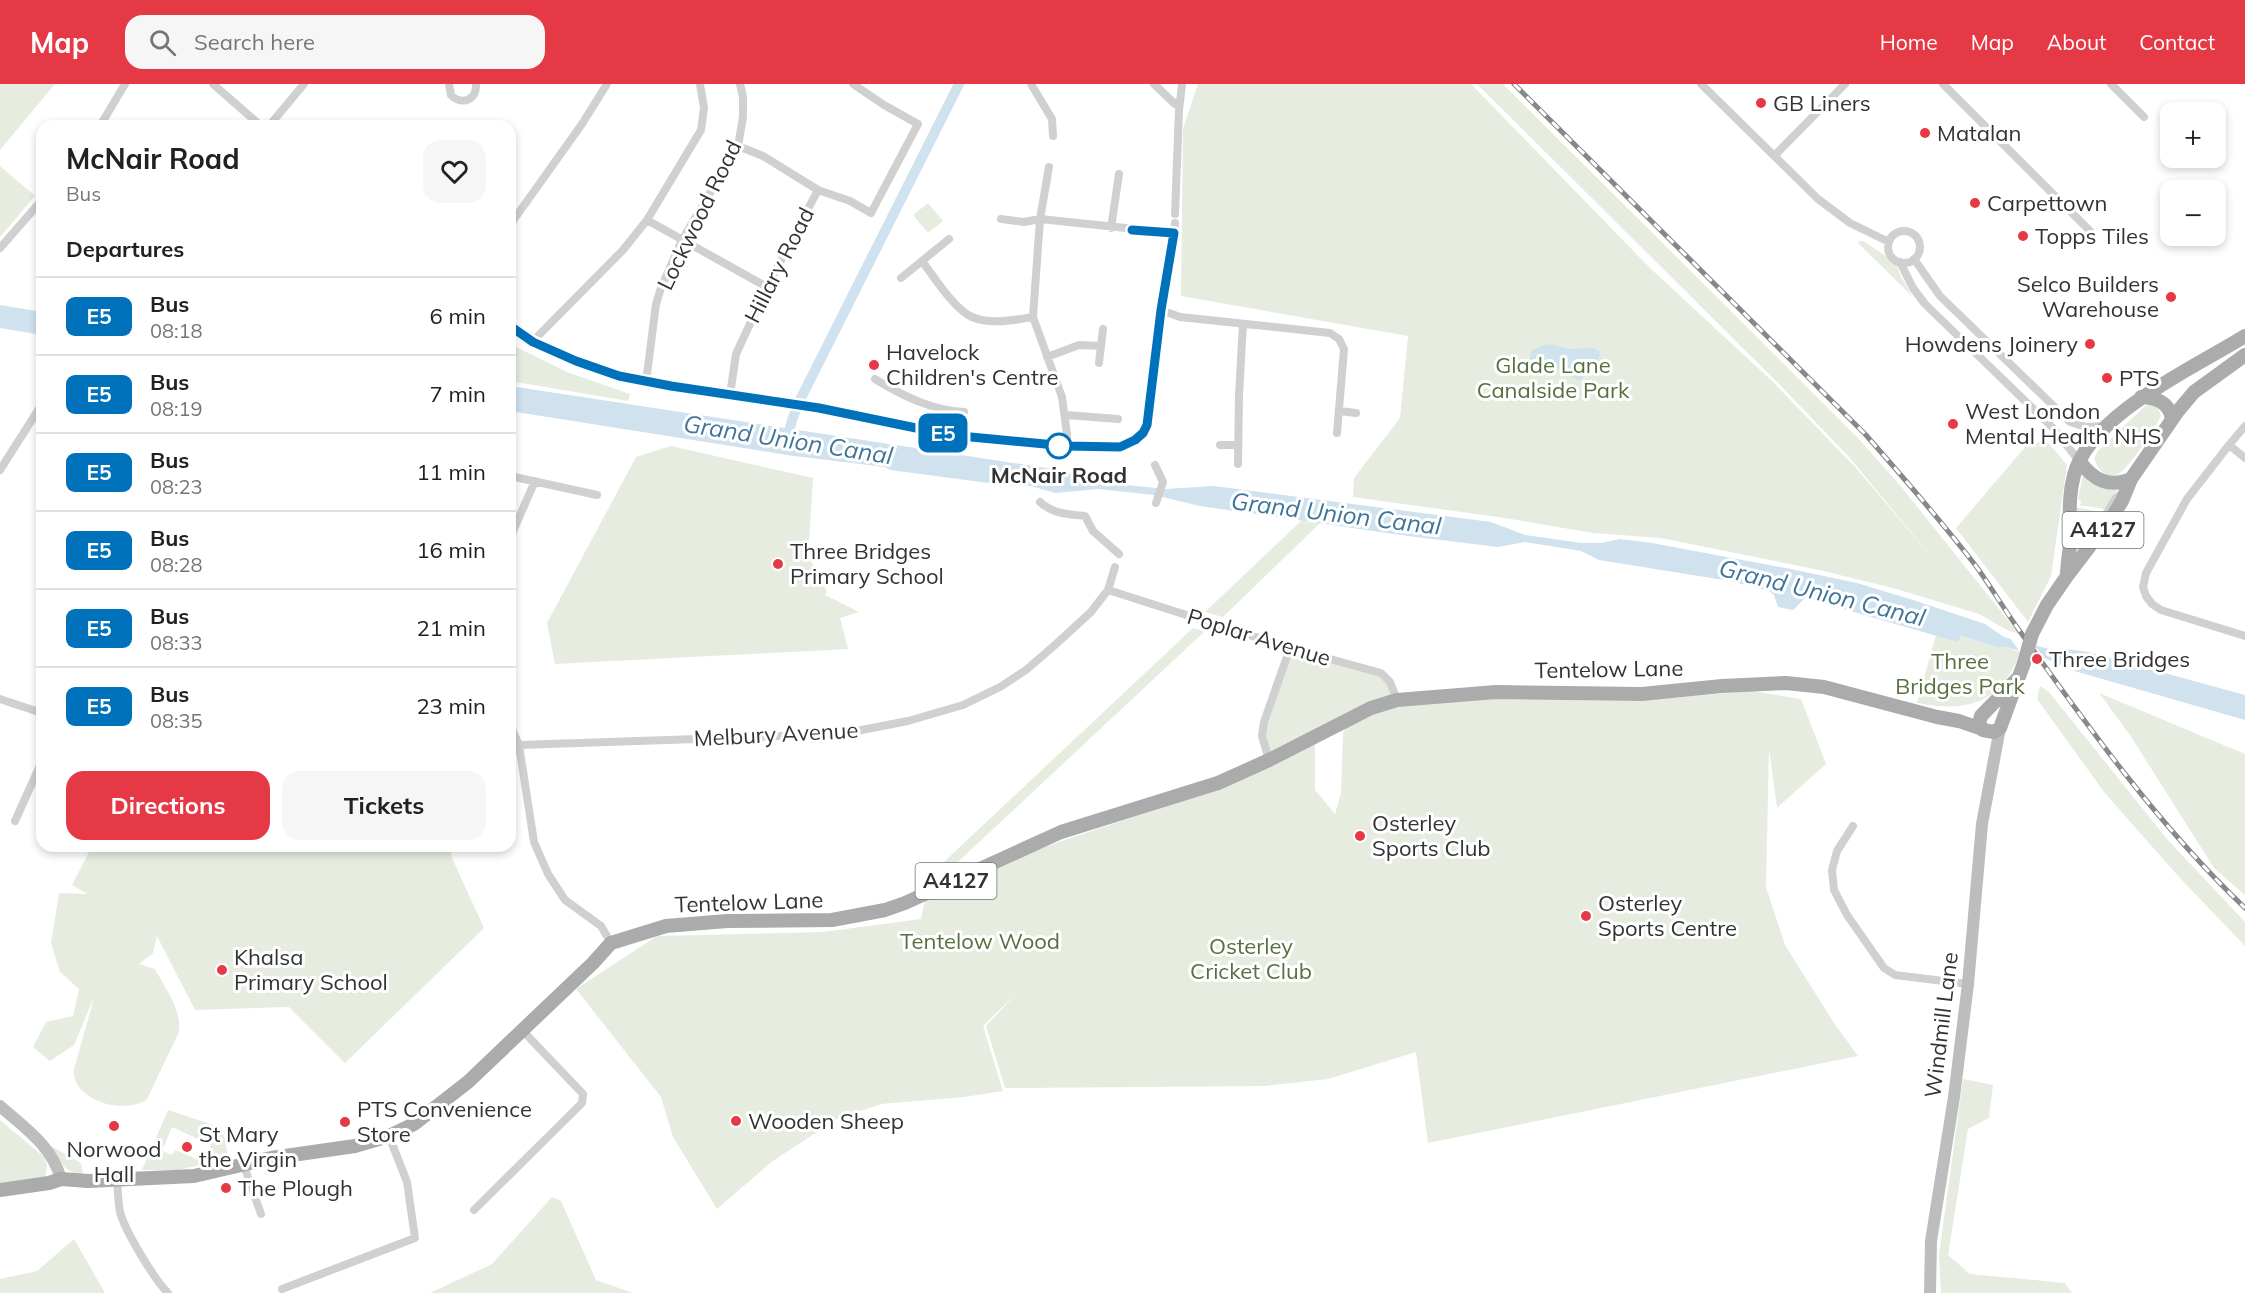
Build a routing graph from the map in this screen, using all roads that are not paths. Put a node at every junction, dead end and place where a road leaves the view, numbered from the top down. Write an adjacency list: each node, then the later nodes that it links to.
1 (126, 84): 19 (street)
2 (213, 84): 20 (street)
3 (304, 84): 21 (street)
4 (449, 84): 5 (street)
5 (476, 84)
6 (607, 84): 29 (street)
7 (700, 84): 32 (street)
8 (740, 84): 23 (street, Lockwood Road)
9 (853, 84): 27 (street)
10 (1031, 84): 22 (street)
11 (1154, 84): 17 (street)
12 (1182, 84): 17 (street)
13 (1701, 84): 24 (street)
14 (1845, 84): 24 (street)
15 (1943, 84): 34 (street)
16 (2111, 84): 18 (street)
17 (1179, 105): 35 (street)
18 (2144, 117)
19 (103, 120)
20 (254, 120)
21 (274, 120)
22 (1053, 136)
23 (738, 146): 27 (street, Hillary Road); 37 (street, Lockwood Road)
24 (1774, 156): 38 (street)
25 (1049, 167): 31 (street)
26 (1119, 174): 33 (street)
27 (818, 190): 44 (street, Hillary Road)
28 (36, 207): 39 (street)
29 (516, 217)
30 (1001, 219): 31 (street)
31 (1040, 219): 33 (street); 46 (street)
32 (647, 220): 37 (street); 51 (street)
33 (1112, 228): 35 (street)
34 (2090, 231)
35 (1174, 233): 45 (street)
36 (949, 239): 41 (street)
37 (682, 240): 44 (street); 57 (street, Lockwood Road)
38 (1889, 242): 40 (street); 42 (street)
39 (0, 248)
40 (1914, 259): 42 (street); 68 (street)
41 (922, 261): 43 (street); 46 (street)
42 (1900, 262): 77 (street)
43 (901, 278)
44 (767, 287): 58 (street, Hillary Road)
45 (1161, 310): 47 (street); 75 (street)
46 (1034, 317): 54 (street)
47 (1243, 324): 61 (street); 73 (street)
48 (1102, 329): 52 (street)
49 (516, 331): 51 (street)
50 (2245, 336): 59 (main road, Windmill Lane / A4127)
51 (533, 342): 57 (street)
52 (1101, 346): 54 (street); 55 (street)
53 (2245, 355): 67 (main road, Windmill Lane / A4127)
54 (1047, 357): 65 (street)
55 (1100, 363)
56 (875, 379): 60 (street)
57 (646, 382): 58 (street)
58 (730, 394): 71 (street)
59 (2141, 397): 67 (main road); 68 (main road, Windmill Lane / A4127)
60 (954, 411): 62 (street); 71 (street)
61 (1339, 411): 64 (street); 70 (street)
62 (964, 412)
63 (36, 413): 80 (street)
64 (1356, 413)
65 (1066, 415): 66 (street); 75 (street)
66 (1118, 419)
67 (2172, 419): 83 (main road, Windmill Lane / A4127)
68 (2107, 426): 77 (main road, Windmill Lane / A4127)
69 (2245, 426): 74 (street)
70 (1337, 433)
71 (950, 435): 75 (street)
72 (1220, 445): 73 (street)
73 (1238, 445): 78 (street)
74 (2229, 445): 76 (street); 92 (street)
75 (1066, 446)
76 (2245, 458)
77 (2080, 462): 83 (main road); 90 (main road, Windmill Lane / A4127)
78 (1238, 464)
79 (1155, 465): 86 (street)
80 (0, 470)
81 (516, 477): 82 (street)
82 (535, 481): 84 (street); 87 (street)
83 (2128, 485): 90 (main road, Windmill Lane / A4127)
84 (597, 495)
85 (1040, 502): 88 (street)
86 (1156, 503)
87 (516, 524)
88 (1119, 554)
89 (1115, 567): 91 (street, Melbury Avenue)
90 (2067, 576): 94 (main road, Windmill Lane / A4127, bridge)
91 (1108, 590): 93 (street, Poplar Avenue); 100 (street, Melbury Avenue)
92 (2245, 636)
93 (1290, 648): 96 (street, Poplar Avenue); 101 (street)
94 (2017, 679): 98 (main road, Windmill Lane / A4127); 98 (main road, Windmill Lane / A4127)
95 (0, 699): 97 (street)
96 (1397, 700): 98 (main road, Tentelow Lane / A4127); 101 (main road, Tentelow Lane / A4127)
97 (36, 711)
98 (1990, 723): 106 (main road, Windmill Lane)
99 (516, 738): 100 (street)
100 (519, 745): 105 (street)
101 (1269, 760): 105 (main road, Tentelow Lane / A4127)
102 (36, 774): 103 (street)
103 (15, 821)
104 (1853, 826): 106 (street)
105 (611, 943): 107 (main road, Tentelow Lane / A4127)
106 (1968, 984): 118 (main road, Windmill Lane)
107 (522, 1030): 109 (main road, Tentelow Lane / A4127); 114 (street)
108 (0, 1106): 111 (main road)
109 (389, 1136): 110 (main road, Tentelow Lane / A4127); 116 (street)
110 (243, 1164): 112 (main road, Tentelow Lane / A4127); 115 (street)
111 (61, 1179): 112 (main road, Tentelow Lane / A4127); 113 (main road, Tentelow Lane / A4127)
112 (117, 1180): 117 (street)
113 (0, 1190)
114 (474, 1210)
115 (261, 1214)
116 (282, 1289)
117 (168, 1293)
118 (1930, 1293)

